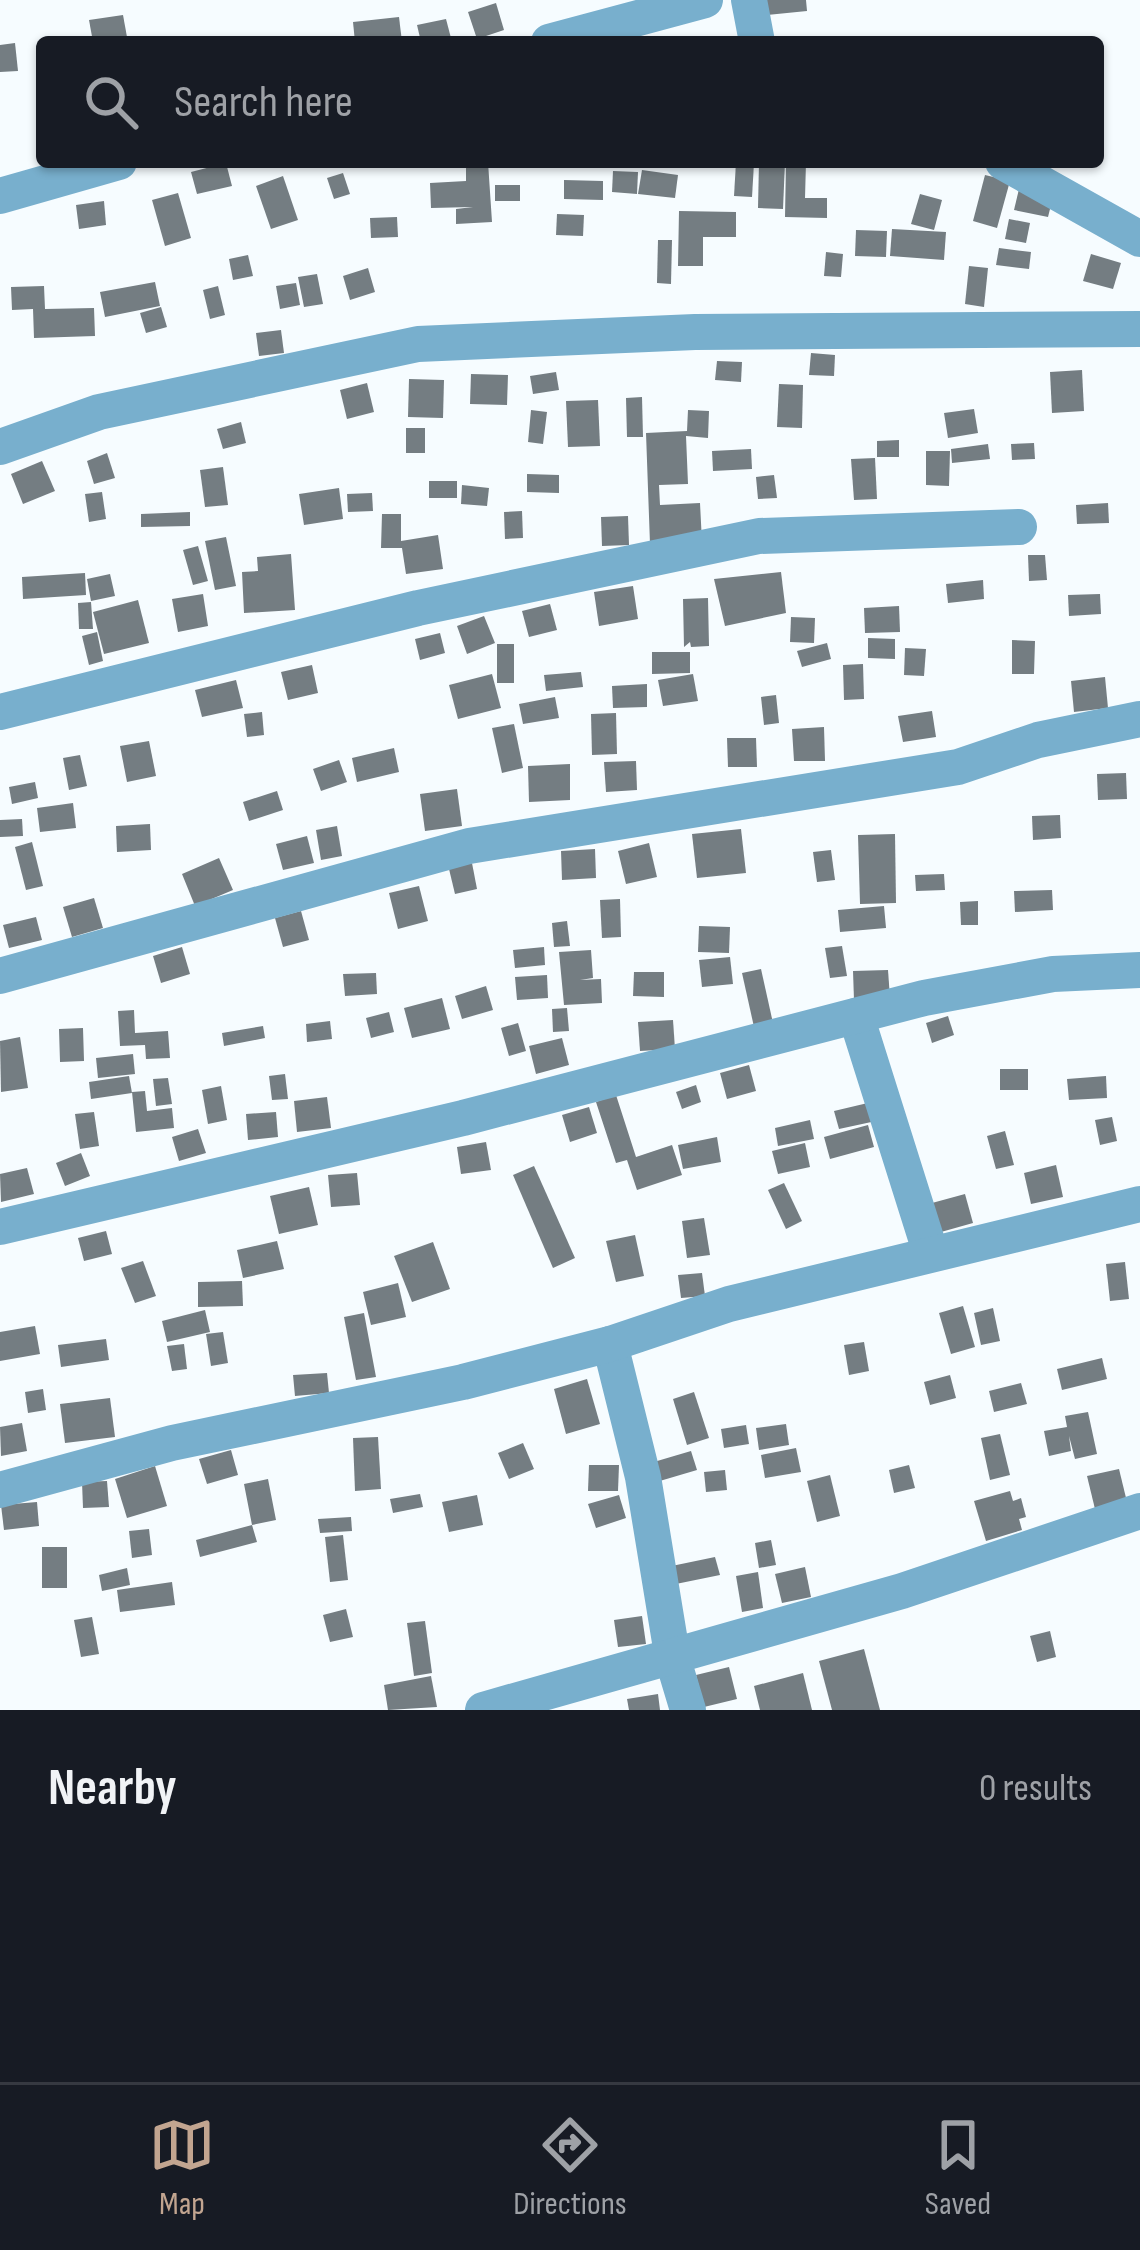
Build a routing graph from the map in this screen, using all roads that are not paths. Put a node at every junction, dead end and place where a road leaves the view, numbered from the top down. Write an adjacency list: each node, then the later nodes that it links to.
1 (705, 0): 3 (street)
2 (749, 0): 4 (street)
3 (571, 36)
4 (756, 36)
5 (98, 168): 7 (street)
6 (1014, 168): 8 (street)
7 (0, 196)
8 (1140, 239)
9 (1140, 329): 10 (street)
10 (0, 447)
11 (1019, 527): 12 (street)
12 (0, 712)
13 (1140, 719): 15 (street)
14 (1140, 970): 16 (street)
15 (0, 976)
16 (856, 1016): 18 (street); 19 (street)
17 (1140, 1204): 19 (street)
18 (0, 1227)
19 (931, 1255): 20 (street)
20 (610, 1344): 21 (street); 23 (street)
21 (0, 1490)
22 (1140, 1511): 23 (street)
23 (673, 1660): 24 (street); 25 (street)
24 (483, 1710)
25 (688, 1710)

